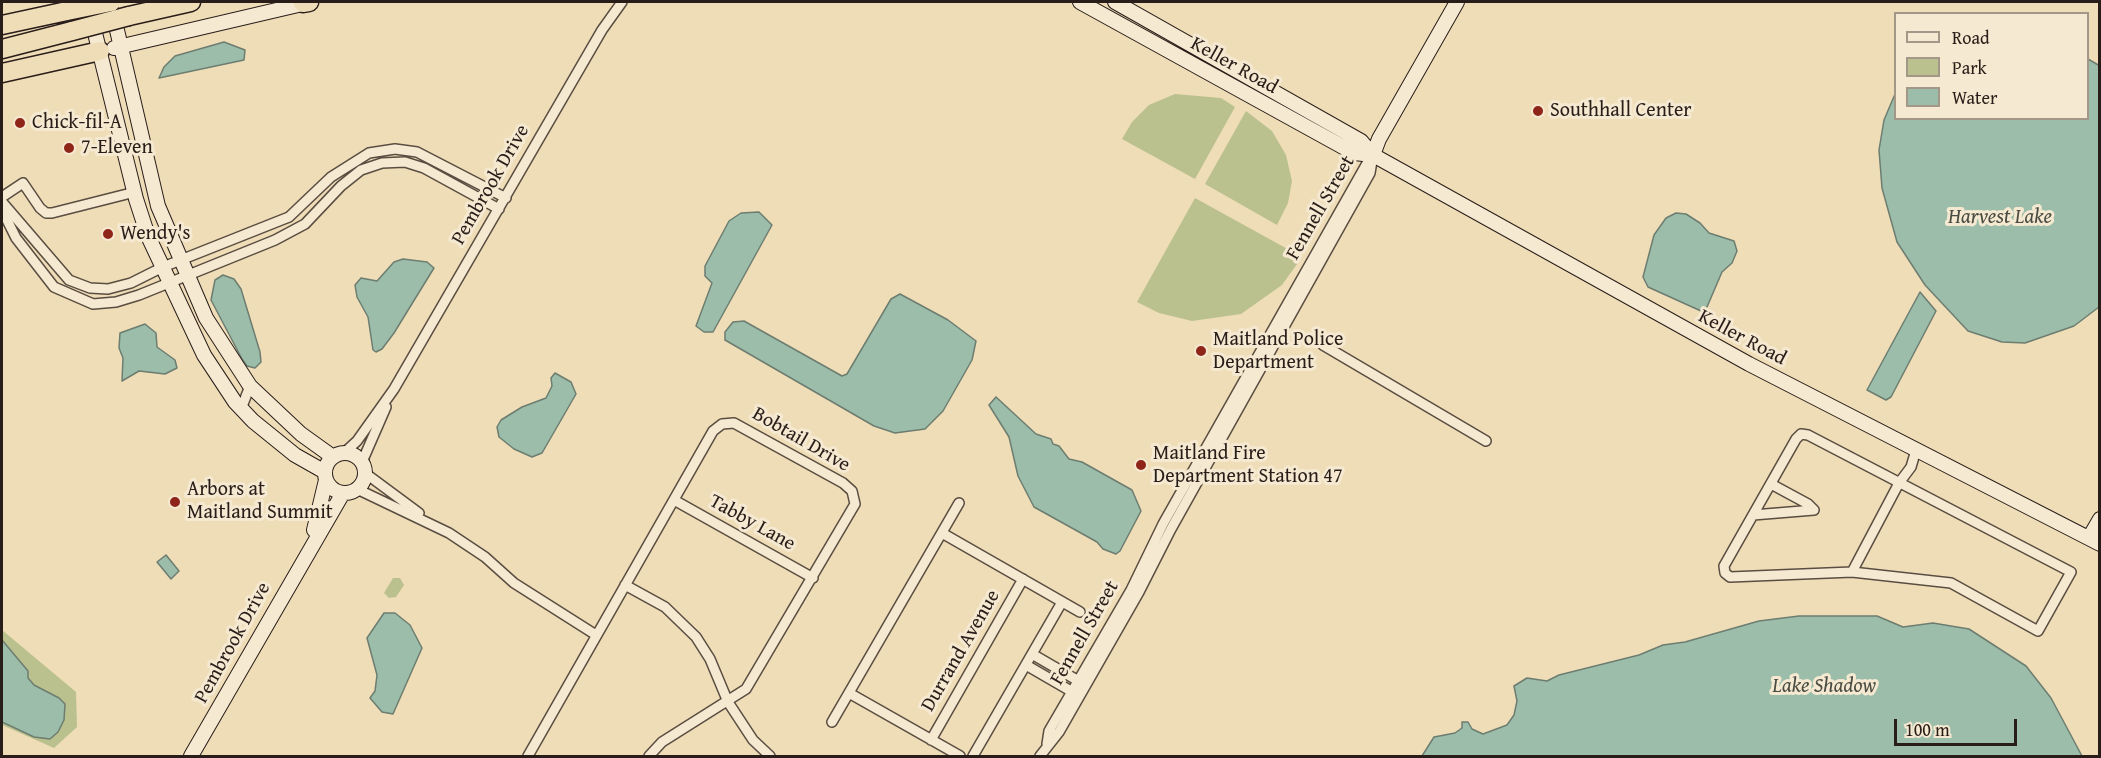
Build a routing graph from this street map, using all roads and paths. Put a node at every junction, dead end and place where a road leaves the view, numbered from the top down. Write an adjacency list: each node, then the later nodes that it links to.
1 (87, 2): 14 (street)
2 (111, 2): 9 (highway, bridge); 11 (street)
3 (191, 2): 13 (highway, bridge)
4 (308, 2): 11 (street)
5 (622, 2): 19 (street, Pembrook Drive)
6 (1080, 2): 12 (street, Keller Road)
7 (1115, 2): 10 (street, Keller Road)
8 (1456, 2): 16 (street)
9 (2, 25)
10 (1167, 32): 12 (street); 16 (street, Keller Road)
11 (121, 46): 14 (street); 23 (street)
12 (1159, 46): 16 (street, Keller Road)
13 (2, 49)
14 (100, 51): 15 (highway); 17 (street)
15 (2, 73)
16 (1372, 155): 32 (street, Keller Road); 59 (street, Fennell Street)
17 (135, 192): 18 (street); 24 (street)
18 (2, 197)
19 (506, 198): 21 (street, Pembrook Drive); 23 (street)
20 (2, 202): 24 (street)
21 (499, 209): 25 (street); 29 (street, Pembrook Drive)
22 (2, 210): 26 (street)
23 (180, 260): 24 (street); 25 (street)
24 (162, 267): 26 (street)
25 (187, 276): 26 (street); 28 (street)
26 (169, 282): 30 (street)
27 (1323, 345): 31 (street)
28 (250, 386): 30 (street); 33 (street)
29 (394, 389): 33 (street, Pembrook Drive); 34 (street, Pembrook Drive)
30 (238, 405): 35 (street)
31 (1486, 441)
32 (1916, 450): 36 (street); 46 (street, Keller Road)
33 (338, 455): 34 (street); 35 (street)
34 (363, 467): 38 (street); 44 (street)
35 (326, 476): 39 (street); 47 (street, Pembrook Drive)
36 (1899, 483): 37 (street); 48 (street); 48 (street)
37 (1771, 484): 42 (street); 42 (street)
38 (357, 489): 39 (street); 44 (street)
39 (343, 493): 47 (street, Pembrook Drive)
40 (674, 500): 49 (street, Tabby Lane); 49 (street, Bobtail Drive); 51 (street, Bobtail Drive)
41 (959, 503): 45 (street)
42 (1753, 515): 48 (street)
43 (2100, 519): 46 (street)
44 (433, 523): 54 (street)
45 (942, 533): 50 (street); 60 (street)
46 (2094, 541)
47 (308, 549): 65 (street, Pembrook Drive)
48 (1852, 572)
49 (813, 578): 62 (street, Bobtail Drive)
50 (1023, 579): 52 (street); 64 (street, Durrand Avenue)
51 (625, 585): 54 (street, Bobtail Drive); 62 (street)
52 (1062, 602): 53 (street); 55 (street)
53 (1080, 612)
54 (596, 635): 66 (street, Bobtail Drive)
55 (1032, 654): 56 (street); 57 (street)
56 (1026, 665): 58 (street); 70 (street)
57 (1052, 666): 58 (street); 59 (street)
58 (1046, 676): 61 (street)
59 (1082, 683): 61 (street, Fennell Street)
60 (849, 693): 63 (street); 64 (street)
61 (1076, 694): 71 (street, Fennell Street)
62 (728, 702): 67 (street, Bobtail Drive); 68 (street)
63 (832, 722)
64 (931, 740): 69 (street)
65 (191, 756)
66 (528, 756)
67 (649, 756)
68 (770, 756)
69 (960, 756)
70 (973, 756)
71 (1040, 756)

